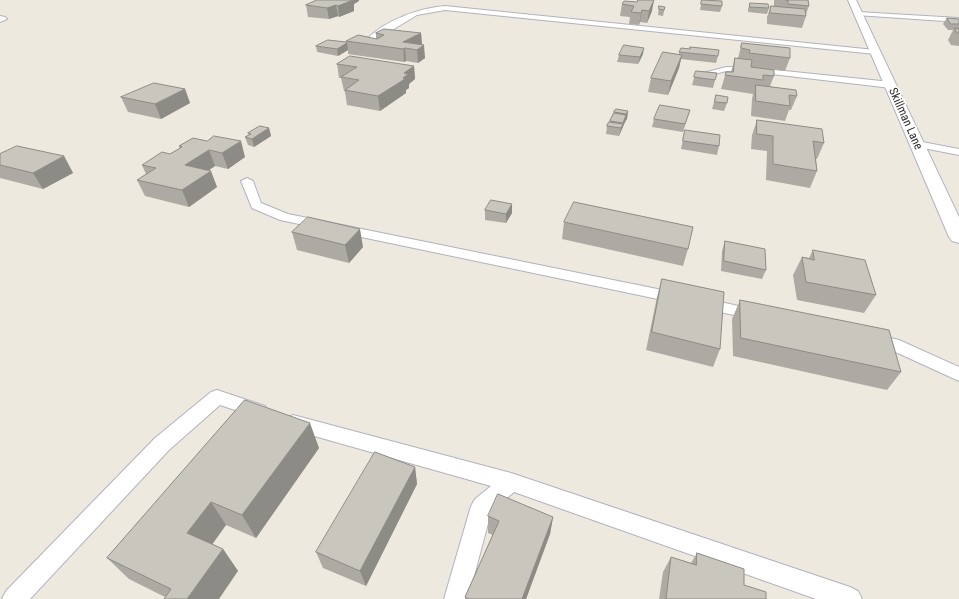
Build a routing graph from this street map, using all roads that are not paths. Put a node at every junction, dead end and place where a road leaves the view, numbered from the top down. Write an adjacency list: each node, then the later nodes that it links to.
1 (852, 0): 2 (street, Skillman Lane)
2 (858, 14): 3 (lane); 5 (street, Skillman Lane)
3 (959, 20)
4 (371, 39): 5 (lane)
5 (875, 52): 7 (street, Skillman Lane)
6 (700, 76): 7 (lane)
7 (891, 85): 8 (street, Skillman Lane)
8 (916, 144): 9 (lane); 11 (street, Skillman Lane)
9 (959, 152)
10 (247, 181): 12 (lane)
11 (959, 237)
12 (769, 318)
13 (862, 337): 14 (lane)
14 (959, 374)
15 (511, 482): 16 (lane); 17 (lane); 18 (lane)
16 (14, 599)
17 (456, 599)
18 (850, 599)

